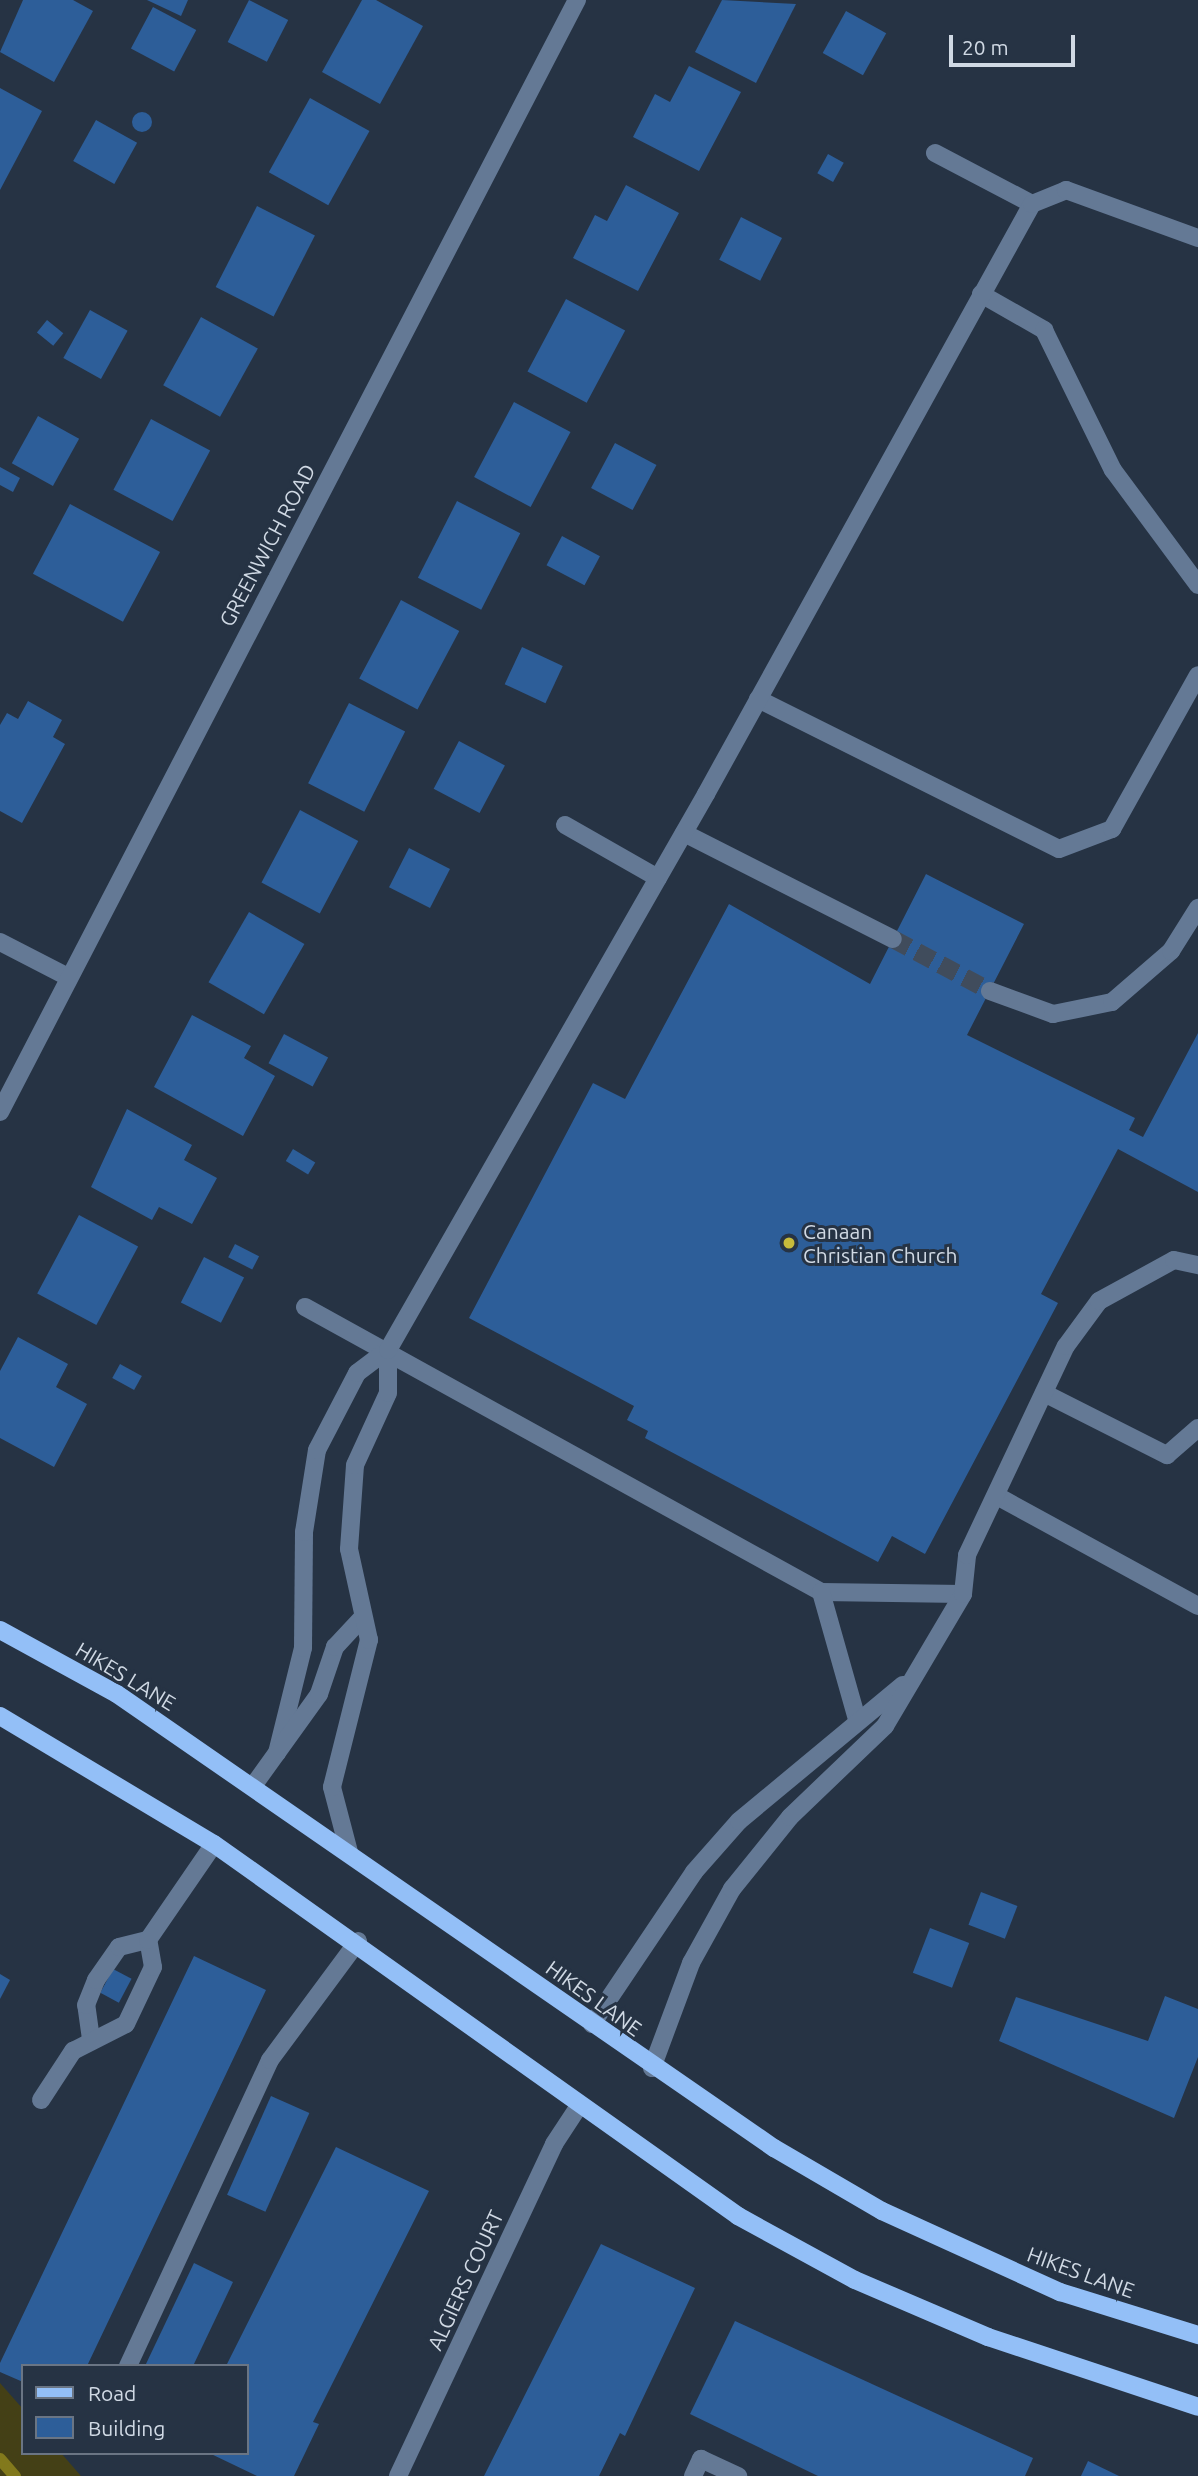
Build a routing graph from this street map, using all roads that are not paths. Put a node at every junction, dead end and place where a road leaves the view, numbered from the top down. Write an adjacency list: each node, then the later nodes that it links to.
1 (577, 0): 15 (street, GREENWICH ROAD)
2 (935, 153): 3 (street)
3 (1032, 204): 4 (street); 5 (street)
4 (1198, 238)
5 (981, 294): 6 (street); 8 (street)
6 (1198, 586)
7 (1198, 675): 8 (street)
8 (758, 699): 10 (street)
9 (565, 825): 11 (street)
10 (684, 833): 11 (street); 13 (street)
11 (658, 878): 20 (street)
12 (1198, 908): 16 (street)
13 (893, 939)
14 (0, 942): 15 (street)
15 (68, 977): 17 (street, GREENWICH ROAD)
16 (990, 991)
17 (0, 1112)
18 (1198, 1265): 21 (street)
19 (305, 1307): 20 (street)
20 (388, 1350): 24 (street); 27 (street); 32 (street)
21 (1044, 1393): 22 (street); 23 (street)
22 (1198, 1428)
23 (997, 1496): 25 (street); 26 (street)
24 (821, 1592): 25 (street); 31 (street)
25 (963, 1594): 29 (street)
26 (1198, 1606)
27 (361, 1619): 32 (street); 35 (street)
28 (0, 1630): 33 (main road, HIKES LANE)
29 (906, 1683): 31 (street); 40 (street)
30 (0, 1716): 34 (main road)
31 (857, 1719): 38 (street)
32 (277, 1753): 33 (street)
33 (253, 1786): 35 (main road, HIKES LANE)
34 (214, 1844): 36 (street); 37 (main road)
35 (349, 1852): 38 (main road, HIKES LANE)
36 (148, 1940): 39 (street); 39 (street)
37 (358, 1941): 42 (main road); 44 (street)
38 (592, 2024): 40 (main road, HIKES LANE)
39 (92, 2039): 41 (street)
40 (652, 2068): 43 (main road, HIKES LANE)
41 (41, 2100)
42 (579, 2106): 45 (main road); 46 (street, ALGIERS COURT)
43 (1198, 2335)
44 (129, 2364)
45 (1198, 2407)
46 (398, 2476)
47 (693, 2476): 48 (street)
48 (738, 2476)

